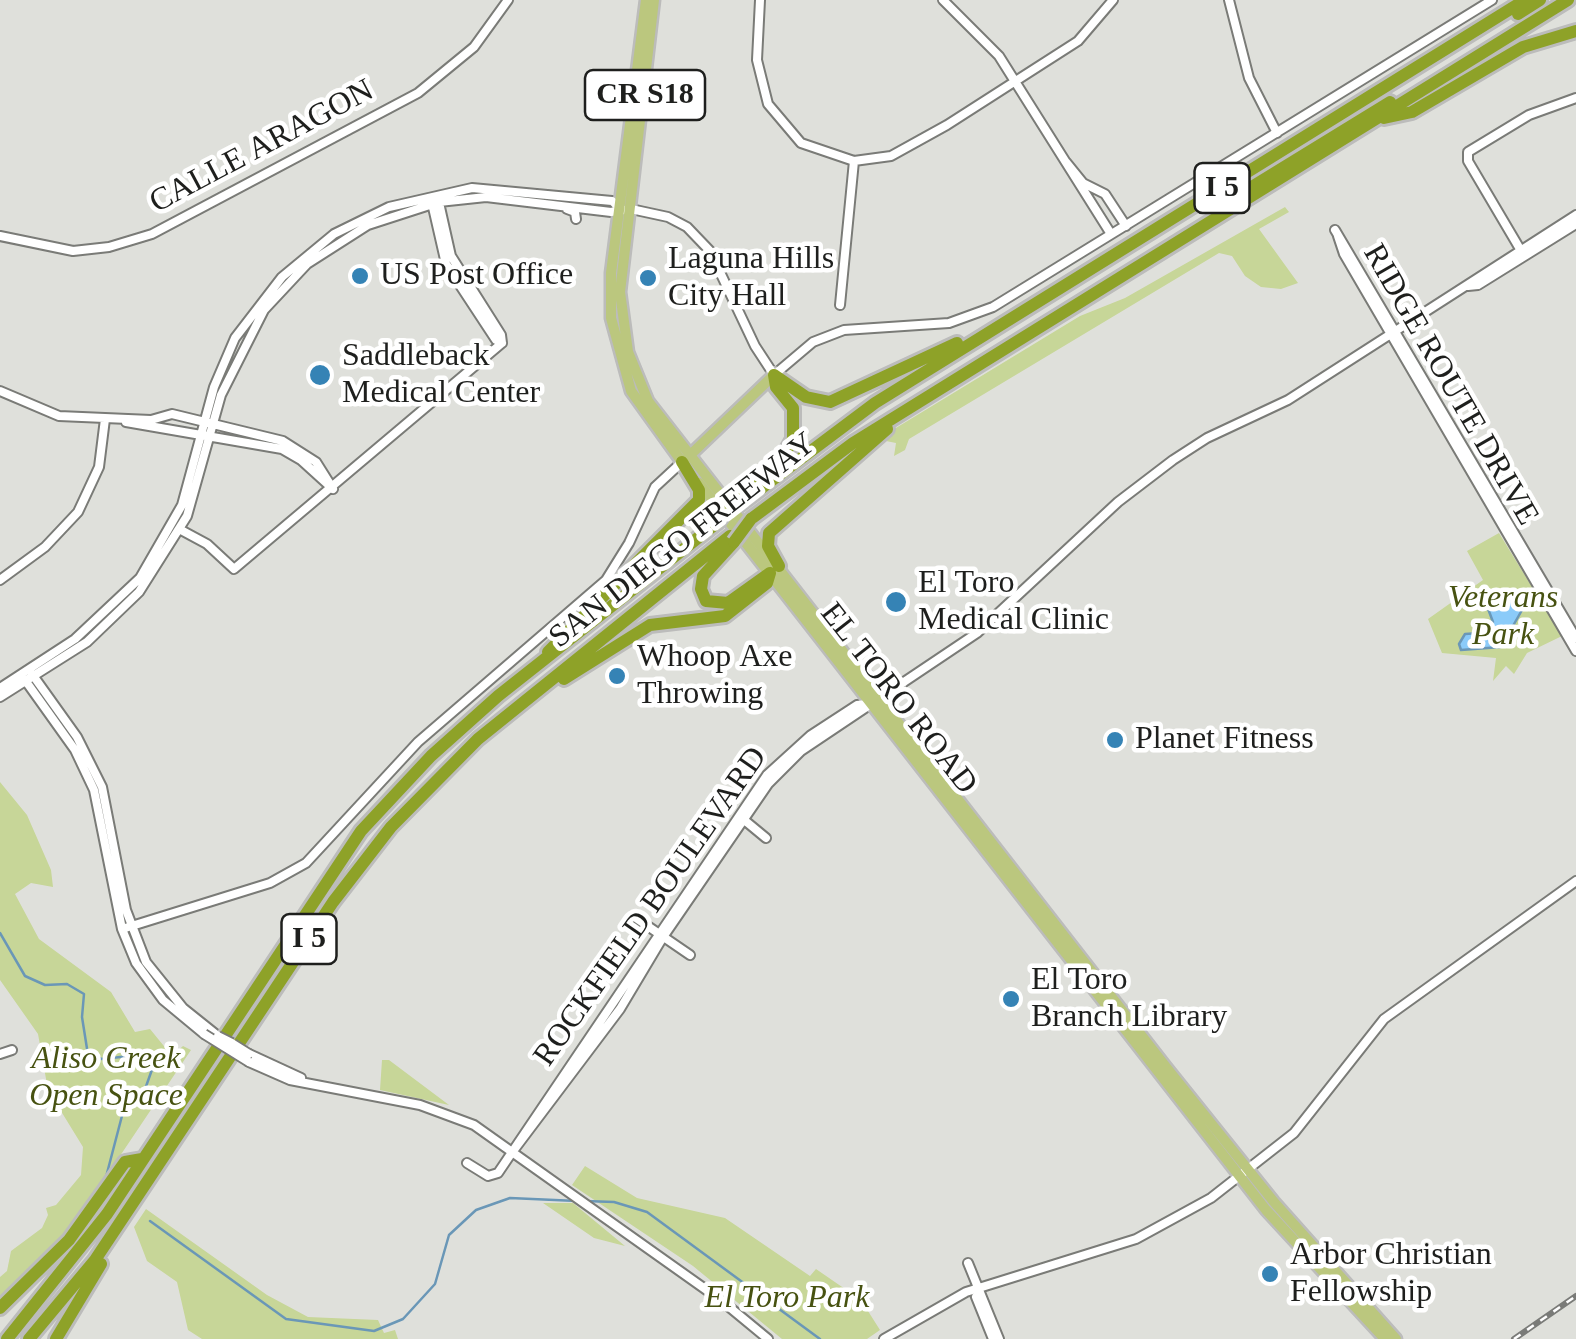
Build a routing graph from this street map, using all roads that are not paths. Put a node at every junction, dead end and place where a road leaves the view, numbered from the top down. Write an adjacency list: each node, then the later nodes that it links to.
1 (508, 0): 35 (main road, CALLE ARAGON)
2 (646, 0): 26 (main road, EL TORO ROAD / CR S18)
3 (654, 0): 26 (main road, EL TORO ROAD / CR S18)
4 (760, 0): 20 (main road)
5 (943, 0): 16 (main road)
6 (1113, 0): 16 (main road)
7 (1229, 0): 19 (main road)
8 (1492, 0): 19 (main road)
9 (1525, 0): 39 (highway, SAN DIEGO FREEWAY / I 5)
10 (1540, 0): 39 (highway)
11 (1554, 0): 38 (highway)
12 (1568, 0): 14 (highway, SAN DIEGO FREEWAY / I 5)
13 (1576, 2): 14 (highway)
14 (1545, 15): 18 (highway, SAN DIEGO FREEWAY / I 5)
15 (1576, 31): 18 (highway)
16 (1017, 81): 20 (main road); 21 (main road)
17 (1576, 98): 36 (main road)
18 (1380, 118): 38 (highway, SAN DIEGO FREEWAY / I 5)
19 (1277, 133): 32 (main road)
20 (854, 161): 37 (main road)
21 (1066, 162): 22 (main road); 28 (main road)
22 (1101, 192): 27 (main road); 28 (main road)
23 (435, 198): 24 (main road); 26 (main road); 48 (main road); 52 (main road)
24 (553, 204): 25 (main road); 25 (main road)
25 (584, 208): 26 (main road)
26 (626, 209): 42 (main road); 51 (main road, EL TORO ROAD / CR S18)
27 (1116, 211): 30 (main road); 32 (main road)
28 (1097, 213): 30 (main road)
29 (1576, 215): 36 (main road, ROCKFIELD BOULEVARD)
30 (1103, 222): 34 (main road)
31 (1576, 224): 36 (main road, ROCKFIELD BOULEVARD)
32 (1126, 226): 34 (main road)
33 (1337, 233): 40 (main road, RIDGE ROUTE DRIVE)
34 (1111, 234): 42 (main road)
35 (0, 236)
36 (1520, 254): 40 (main road, ROCKFIELD BOULEVARD)
37 (840, 305)
38 (1070, 307): 43 (highway, SAN DIEGO FREEWAY / I 5)
39 (1002, 323): 41 (highway, SAN DIEGO FREEWAY / I 5)
40 (1394, 332): 60 (main road, RIDGE ROUTE DRIVE); 61 (main road, RIDGE ROUTE DRIVE); 65 (main road, ROCKFIELD BOULEVARD)
41 (984, 335): 42 (highway); 53 (highway, SAN DIEGO FREEWAY / I 5)
42 (774, 375): 51 (main road); 53 (highway)
43 (939, 388): 55 (highway, SAN DIEGO FREEWAY / I 5, bridge); 56 (highway)
44 (0, 391): 46 (main road)
45 (166, 414): 47 (main road); 48 (main road); 49 (main road)
46 (105, 418): 47 (main road); 57 (main road)
47 (118, 419): 49 (main road)
48 (209, 423): 50 (main road); 52 (main road)
49 (178, 430): 50 (main road)
50 (206, 434): 52 (main road); 54 (main road); 64 (main road)
51 (686, 459): 56 (main road, EL TORO ROAD / CR S18); 62 (highway); 74 (main road)
52 (333, 489): 54 (main road)
53 (737, 502): 62 (highway, SAN DIEGO FREEWAY / I 5, bridge)
54 (181, 530): 64 (main road)
55 (732, 539): 56 (highway); 69 (highway, SAN DIEGO FREEWAY / I 5)
56 (775, 569): 58 (main road, EL TORO ROAD / CR S18); 59 (main road, EL TORO ROAD / CR S18); 69 (highway)
57 (0, 580)
58 (781, 590): 59 (main road); 68 (main road, EL TORO ROAD / CR S18)
59 (812, 609): 63 (main road, EL TORO ROAD / CR S18)
60 (1576, 638)
61 (1576, 650)
62 (544, 659): 80 (highway, SAN DIEGO FREEWAY / I 5)
63 (858, 669): 65 (main road); 68 (main road, EL TORO ROAD / CR S18)
64 (28, 677): 66 (main road); 67 (main road); 74 (main road)
65 (899, 684): 68 (main road, ROCKFIELD BOULEVARD)
66 (0, 688)
67 (0, 697)
68 (874, 701): 70 (main road, ROCKFIELD BOULEVARD); 82 (main road, EL TORO ROAD / CR S18)
69 (509, 713): 83 (highway, SAN DIEGO FREEWAY / I 5)
70 (741, 817): 71 (main road); 75 (main road, ROCKFIELD BOULEVARD)
71 (766, 838)
72 (1576, 881): 82 (main road)
73 (632, 916): 75 (main road)
74 (126, 928): 79 (main road, bridge)
75 (661, 935): 76 (main road); 79 (main road, ROCKFIELD BOULEVARD)
76 (690, 955)
77 (12, 1050): 78 (main road)
78 (0, 1054)
79 (513, 1151): 81 (main road, ROCKFIELD BOULEVARD); 93 (main road)
80 (142, 1159): 87 (highway); 89 (highway, SAN DIEGO FREEWAY / I 5)
81 (468, 1163)
82 (1245, 1174): 84 (main road, EL TORO ROAD / CR S18); 86 (main road)
83 (120, 1224): 88 (highway, SAN DIEGO FREEWAY / I 5); 92 (highway)
84 (1300, 1238): 96 (main road, EL TORO ROAD / CR S18); 97 (main road, EL TORO ROAD / CR S18)
85 (966, 1264): 86 (main road)
86 (976, 1289): 94 (main road); 95 (main road)
87 (0, 1308)
88 (46, 1320): 90 (highway, SAN DIEGO FREEWAY / I 5); 91 (highway)
89 (8, 1339)
90 (29, 1339)
91 (36, 1339)
92 (56, 1339)
93 (768, 1339)
94 (884, 1339)
95 (996, 1339)
96 (1386, 1339)
97 (1396, 1339)

